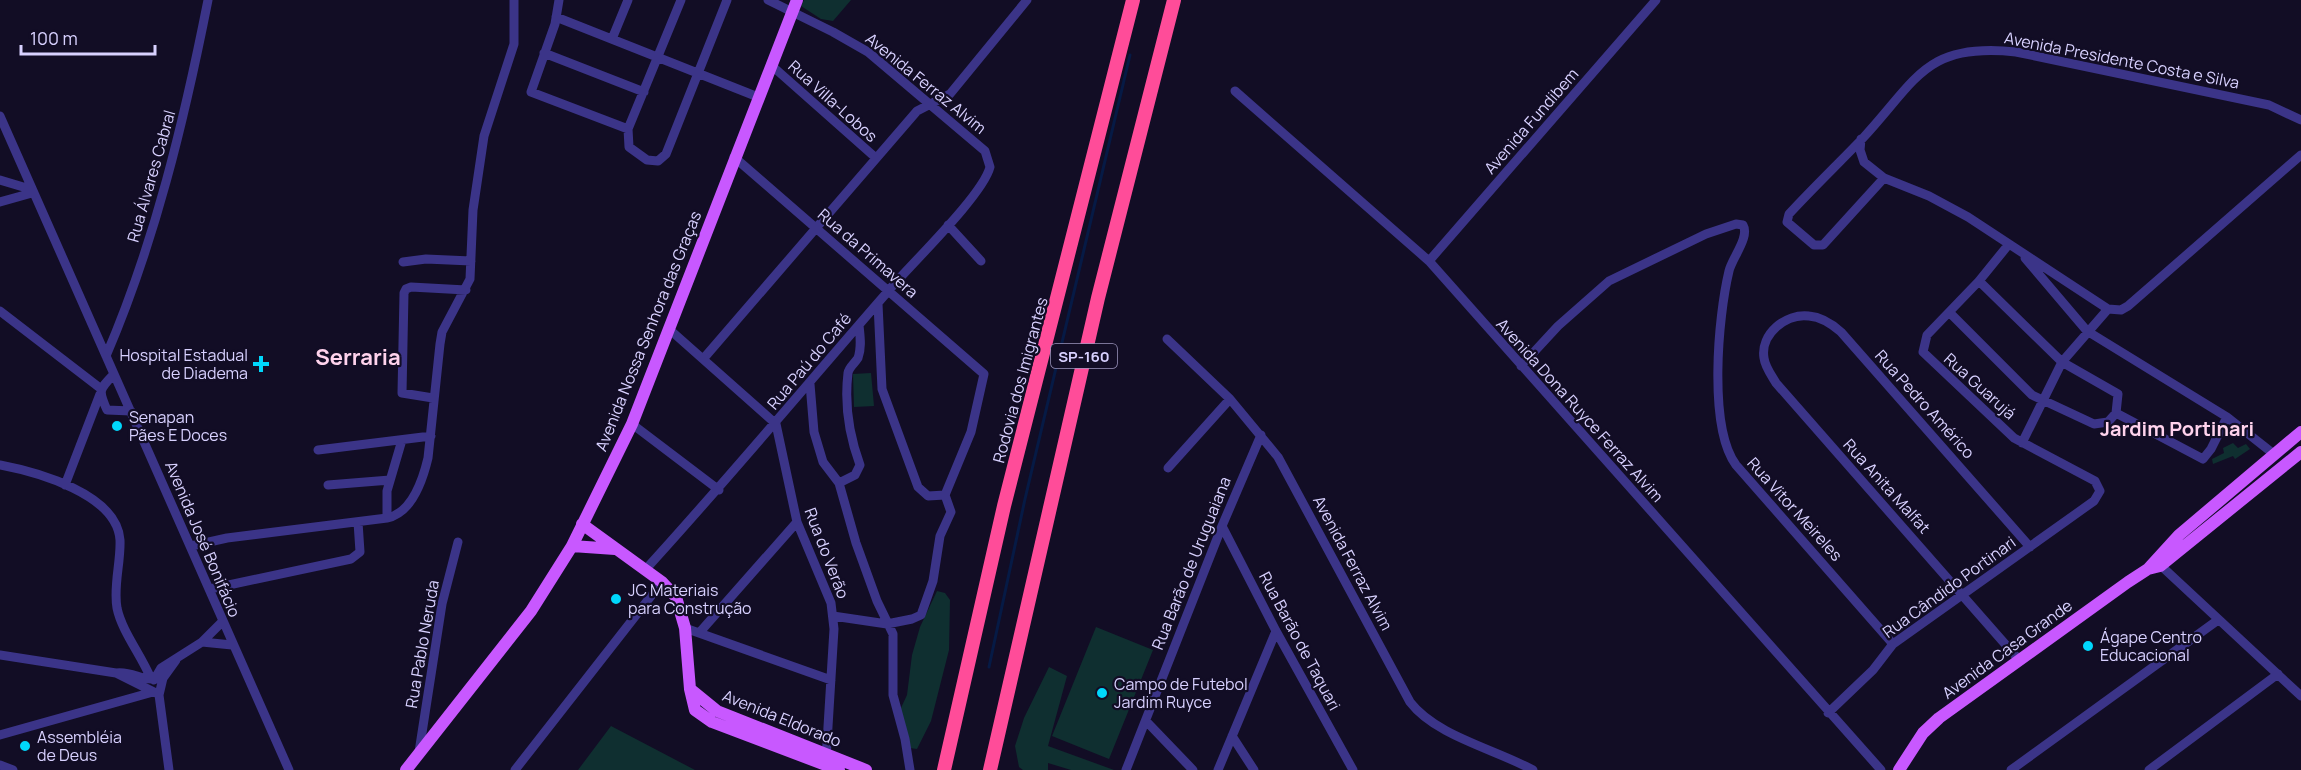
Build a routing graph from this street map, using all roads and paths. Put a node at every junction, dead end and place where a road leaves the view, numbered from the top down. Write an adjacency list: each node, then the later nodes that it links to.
1 (208, 0): 56 (street, Rua Álvares Cabral)
2 (514, 0): 40 (street)
3 (559, 0): 14 (street)
4 (628, 0): 15 (street)
5 (681, 0): 17 (street)
6 (727, 0): 19 (street)
7 (768, 0): 13 (street, Avenida Ferraz Alvim)
8 (797, 0): 13 (main road, Avenida Nossa Senhora das Graças)
9 (1027, 0): 23 (street)
10 (1132, 0): 141 (highway, Rodovia dos Imigrantes / SP-160)
11 (1174, 0): 142 (highway, SP-160)
12 (1656, 0): 42 (street, Avenida Fundibem)
13 (792, 13): 18 (main road, Avenida Nossa Senhora das Graças); 23 (street, Avenida Ferraz Alvim)
14 (556, 17): 15 (street); 16 (street)
15 (612, 39): 17 (street)
16 (544, 53): 21 (street); 26 (street)
17 (658, 56): 19 (street); 21 (street)
18 (771, 65): 22 (main road, Avenida Nossa Senhora das Graças); 30 (street, Rua Villa-Lobos)
19 (699, 72): 22 (street); 26 (street)
20 (1236, 91): 42 (street, Avenida Dona Ruyce Ferraz Alvim)
21 (644, 92): 26 (street)
22 (758, 97): 29 (main road, Avenida Nossa Senhora das Graças)
23 (929, 103): 30 (street); 31 (street, Avenida Ferraz Alvim)
24 (0, 116): 34 (street, Avenida José Bonifácio)
25 (2301, 120): 27 (street, Avenida Presidente Costa e Silva)
26 (628, 129)
27 (1861, 139): 32 (street); 32 (street, Avenida Presidente Costa e Silva)
28 (2301, 154): 48 (street)
29 (734, 157): 37 (street, Rua da Primavera); 53 (main road, Avenida Nossa Senhora das Graças)
30 (876, 158): 37 (street)
31 (990, 167): 36 (street, Rua Paú do Café)
32 (1884, 178): 38 (street)
33 (0, 180): 34 (street)
34 (31, 191): 35 (street); 56 (street, Avenida José Bonifácio)
35 (0, 202)
36 (948, 225): 41 (street); 46 (street, Rua Paú do Café)
37 (818, 228): 46 (street, Rua da Primavera); 57 (street)
38 (2009, 244): 39 (street); 44 (street, Rua Guarujá)
39 (2018, 250): 48 (street); 54 (street)
40 (471, 261): 43 (street); 45 (street)
41 (981, 261)
42 (1429, 261): 59 (street, Avenida Dona Ruyce Ferraz Alvim)
43 (403, 262)
44 (1979, 281): 50 (street, Rua Guarujá); 58 (street)
45 (466, 290): 63 (street); 63 (street)
46 (888, 291): 47 (street, Rua Paú do Café); 88 (street, Rua da Primavera)
47 (878, 304): 52 (street, Rua Paú do Café); 88 (street)
48 (2108, 309): 54 (street)
49 (0, 311): 62 (street)
50 (1950, 313): 65 (street); 77 (street, Rua Guarujá)
51 (1780, 324): 98 (street, Rua Pedro Américo); 104 (street, Rua Anita Malfat)
52 (859, 325): 61 (street, Rua Paú do Café); 84 (street)
53 (669, 329): 57 (street); 71 (main road, Avenida Nossa Senhora das Graças)
54 (2087, 331): 58 (street); 69 (street)
55 (1167, 339): 64 (street, Avenida Ferraz Alvim)
56 (106, 356): 60 (street, Avenida José Bonifácio)
57 (704, 358): 72 (street)
58 (2062, 362): 65 (street); 68 (street)
59 (1521, 366): 113 (street, Rua Vitor Meireles); 125 (street, Avenida Dona Ruyce Ferraz Alvim)
60 (114, 374): 62 (street); 67 (street, Avenida José Bonifácio)
61 (810, 384): 72 (street, Rua Paú do Café); 84 (street, Rua do Verão)
62 (100, 391): 66 (street); 70 (street)
63 (433, 398): 74 (street)
64 (1230, 399): 73 (street, Avenida Ferraz Alvim); 82 (street)
65 (2042, 401): 68 (street); 77 (street)
66 (107, 410): 67 (street); 70 (street)
67 (131, 411): 96 (street, Avenida José Bonifácio)
68 (2116, 413): 69 (street)
69 (2227, 417): 80 (street)
70 (91, 422): 85 (street)
71 (632, 424): 87 (street); 93 (main road, Avenida Nossa Senhora das Graças)
72 (776, 424): 87 (street, Rua Paú do Café); 92 (street, Rua do Verão)
73 (1261, 435): 94 (street, Rua Barão de Uruguaiana); 132 (street, Avenida Ferraz Alvim)
74 (431, 436): 76 (street); 90 (street)
75 (2299, 436): 80 (main road, Avenida Casa Grande)
76 (402, 440): 78 (street); 83 (street)
77 (2022, 443): 89 (street, Rua Guarujá)
78 (318, 450)
79 (2301, 452): 100 (main road, Avenida Casa Grande)
80 (2275, 455): 100 (main road, Avenida Casa Grande)
81 (0, 465): 85 (street)
82 (1168, 468)
83 (390, 480): 86 (street); 90 (street)
84 (839, 483): 108 (street, Rua do Verão)
85 (65, 485): 122 (street)
86 (328, 485)
87 (718, 490): 101 (street, Rua Paú do Café)
88 (945, 495): 108 (street)
89 (2098, 496): 98 (street, Rua Cândido Portinari)
90 (387, 518): 91 (street)
91 (358, 522): 96 (street); 103 (street)
92 (797, 522): 105 (street, Rua do Verão); 111 (street)
93 (582, 524): 97 (main road, Avenida Nossa Senhora das Graças); 99 (main road, Avenida Eldorado)
94 (1222, 526): 110 (street, Rua Barão de Taquari); 126 (street, Rua Barão de Uruguaiana)
95 (458, 542): 129 (street, Rua Pablo Neruda)
96 (191, 546): 103 (street, Avenida José Bonifácio)
97 (572, 546): 99 (main road); 129 (main road, Avenida Nossa Senhora das Graças)
98 (2030, 547): 104 (street, Rua Cândido Portinari)
99 (616, 549): 101 (main road, Avenida Eldorado)
100 (2154, 565): 106 (street); 117 (main road, Avenida Casa Grande)
101 (645, 570): 102 (main road, Avenida Eldorado)
102 (662, 582): 109 (main road, Avenida Eldorado); 137 (street)
103 (210, 589): 107 (street, Avenida José Bonifácio)
104 (1964, 596): 113 (street, Rua Cândido Portinari); 117 (street, Rua Anita Malfat)
105 (833, 616): 108 (street); 120 (street, Rua do Verão)
106 (2217, 620): 119 (street); 150 (street)
107 (223, 621): 112 (street); 114 (street, Avenida José Bonifácio)
108 (886, 624): 140 (street, Rua do Verão)
109 (685, 628): 111 (street); 130 (main road, Avenida Eldorado)
110 (1276, 631): 128 (street); 147 (street, Rua Barão de Taquari)
111 (700, 632): 120 (street)
112 (202, 642): 114 (street); 116 (street)
113 (1893, 644): 125 (street, Rua Cândido Portinari)
114 (232, 645): 135 (street, Avenida José Bonifácio)
115 (0, 655): 118 (street)
116 (177, 660): 122 (street); 122 (street)
117 (2020, 661): 149 (main road, Avenida Casa Grande)
118 (116, 673): 121 (street); 122 (street)
119 (2278, 674): 123 (street); 151 (street)
120 (831, 680): 130 (street, Rua do Verão)
121 (131, 682): 122 (street); 124 (street)
122 (151, 686): 124 (street); 134 (street)
123 (2301, 696)
124 (115, 703): 127 (street)
125 (1828, 713): 148 (street, Avenida Dona Ruyce Ferraz Alvim)
126 (1146, 721): 143 (street, Rua Barão de Uruguaiana); 144 (street)
127 (0, 735)
128 (1232, 736): 145 (street); 146 (street)
129 (419, 752): 136 (main road, Avenida Nossa Senhora das Graças)
130 (826, 759): 138 (main road, Avenida Eldorado); 139 (main road, Avenida Eldorado)
131 (0, 765): 133 (street)
132 (1527, 768)
133 (13, 770)
134 (169, 770)
135 (289, 770)
136 (406, 770)
137 (515, 770)
138 (839, 770)
139 (866, 770)
140 (910, 770)
141 (944, 770)
142 (990, 770)
143 (1126, 770)
144 (1193, 770)
145 (1218, 770)
146 (1254, 770)
147 (1353, 770)
148 (1881, 770)
149 (1899, 770)
150 (2011, 770)
151 (2149, 770)

